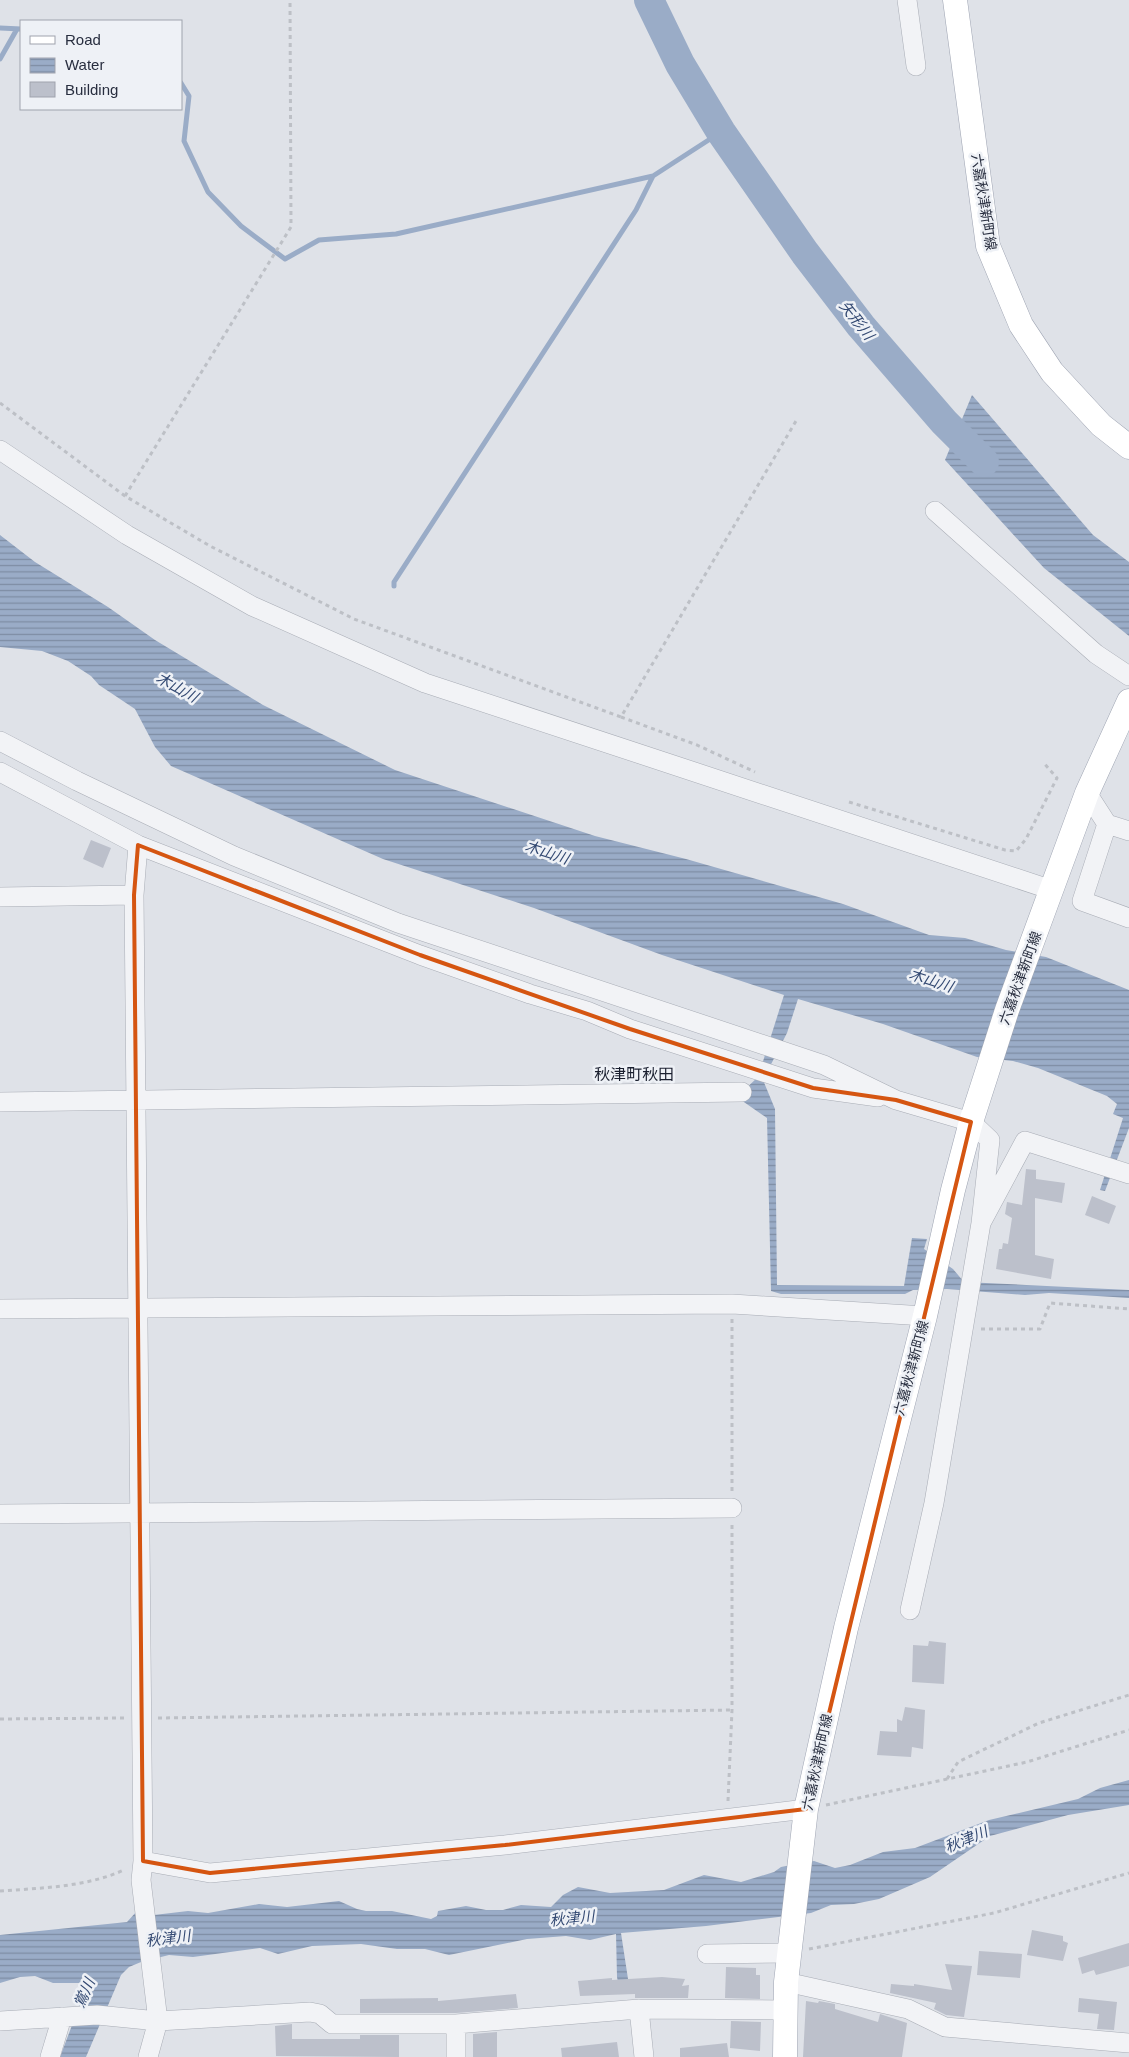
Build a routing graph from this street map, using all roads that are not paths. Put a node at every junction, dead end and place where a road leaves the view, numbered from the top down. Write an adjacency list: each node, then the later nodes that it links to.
1 (907, 0): 3 (street)
2 (955, 0): 4 (main road, 六嘉秋津新町線)
3 (916, 66)
4 (1129, 447)
5 (0, 450): 15 (street)
6 (935, 511): 7 (street)
7 (1129, 676)
8 (1129, 701): 11 (main road, 六嘉秋津新町線)
9 (0, 740): 20 (street)
10 (0, 772): 14 (street)
11 (1087, 793): 12 (street); 15 (main road, 六嘉秋津新町線)
12 (1107, 824): 13 (street); 18 (street)
13 (1129, 831)
14 (138, 845): 16 (street); 20 (street)
15 (1052, 890): 23 (main road, 六嘉秋津新町線)
16 (134, 895): 17 (street); 22 (street)
17 (0, 897)
18 (1129, 918)
19 (742, 1092): 22 (street)
20 (896, 1100): 23 (street)
21 (0, 1102): 22 (street)
22 (137, 1102): 26 (street)
23 (971, 1122): 25 (street); 28 (main road, 六嘉秋津新町線)
24 (1129, 1174): 25 (street)
25 (981, 1223): 32 (street)
26 (140, 1307): 27 (street); 28 (street); 31 (street)
27 (0, 1309)
28 (925, 1316): 33 (main road, 六嘉秋津新町線)
29 (732, 1508): 31 (street)
30 (0, 1514): 31 (street)
31 (141, 1514): 34 (street)
32 (910, 1610)
33 (806, 1809): 34 (street); 35 (main road, 六嘉秋津新町線)
34 (143, 1861): 42 (street)
35 (789, 1953): 36 (street); 37 (main road, 六嘉秋津新町線)
36 (707, 1954)
37 (786, 1982): 39 (main road, 六嘉秋津新町線); 44 (street)
38 (639, 2010): 39 (street); 43 (street); 48 (street)
39 (785, 2010): 49 (main road, 六嘉秋津新町線)
40 (69, 2017): 41 (street); 42 (street); 45 (street)
41 (0, 2021)
42 (158, 2021): 43 (street); 46 (street)
43 (456, 2024): 47 (street)
44 (1129, 2043)
45 (50, 2057)
46 (148, 2057)
47 (456, 2057)
48 (644, 2057)
49 (785, 2057)

